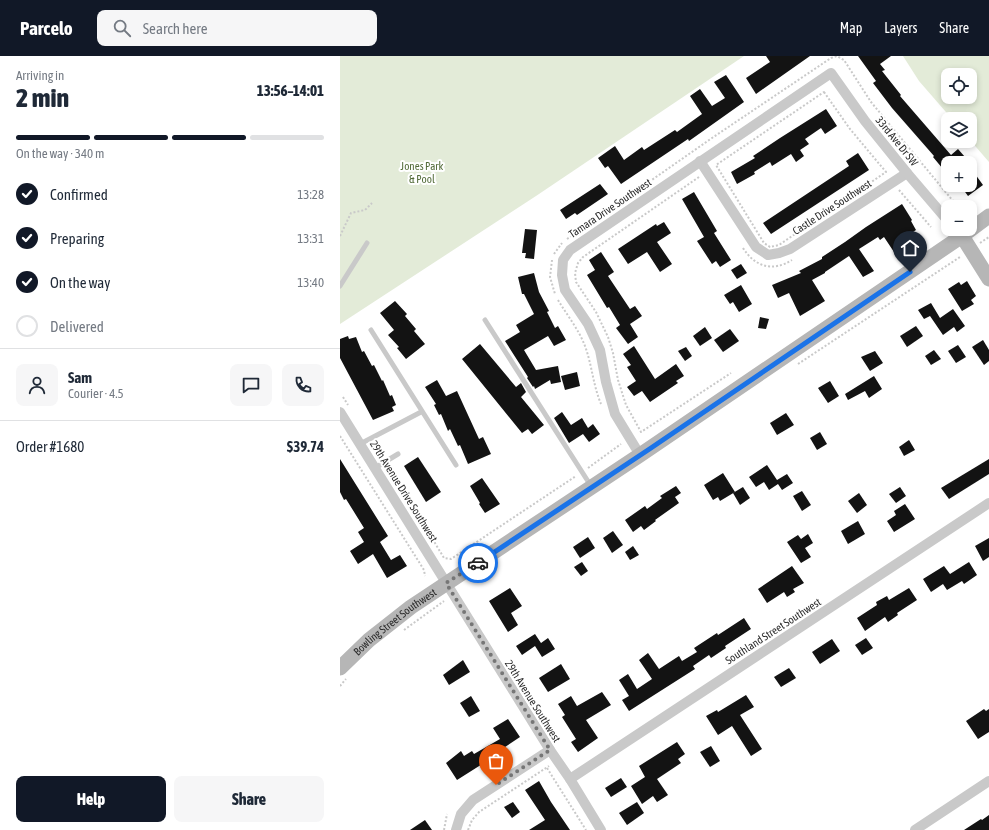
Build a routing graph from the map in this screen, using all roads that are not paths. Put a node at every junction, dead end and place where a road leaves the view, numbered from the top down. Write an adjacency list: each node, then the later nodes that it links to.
1 (831, 73): 2 (street, Tamara Drive Southwest); 3 (street, 33rd Ave Dr SW)
2 (700, 161): 3 (street, Castle Drive Southwest); 18 (street, Tamara Drive Southwest)
3 (907, 173): 4 (street, 33rd Ave Dr SW)
4 (941, 212)
5 (989, 216): 6 (main road, Bowling Street Southwest)
6 (977, 223)
7 (954, 236): 18 (main road, Bowling Street Southwest)
8 (960, 236): 10 (main road)
9 (368, 243): 11 (lane)
10 (989, 279)
11 (340, 286)
12 (485, 320): 21 (lane)
13 (371, 330): 14 (lane)
14 (421, 412): 16 (lane); 19 (lane)
15 (340, 413): 16 (street, 29th Avenue Drive Southwest)
16 (365, 442): 20 (street, 29th Avenue Drive Southwest)
17 (398, 454): 20 (lane)
18 (640, 455): 21 (main road, Bowling Street Southwest)
19 (456, 465)
20 (375, 468): 23 (street, 29th Avenue Drive Southwest)
21 (592, 487): 23 (main road, Bowling Street Southwest)
22 (989, 504): 26 (street, Southland Street Southwest)
23 (446, 583): 24 (main road, Bowling Street Southwest); 25 (street, 29th Avenue Southwest)
24 (344, 673)
25 (550, 750): 26 (street, 29th Avenue Southwest); 28 (street)
26 (570, 779): 29 (street, 29th Avenue Southwest)
27 (989, 781): 30 (street)
28 (456, 830)
29 (601, 830)
30 (915, 830)

